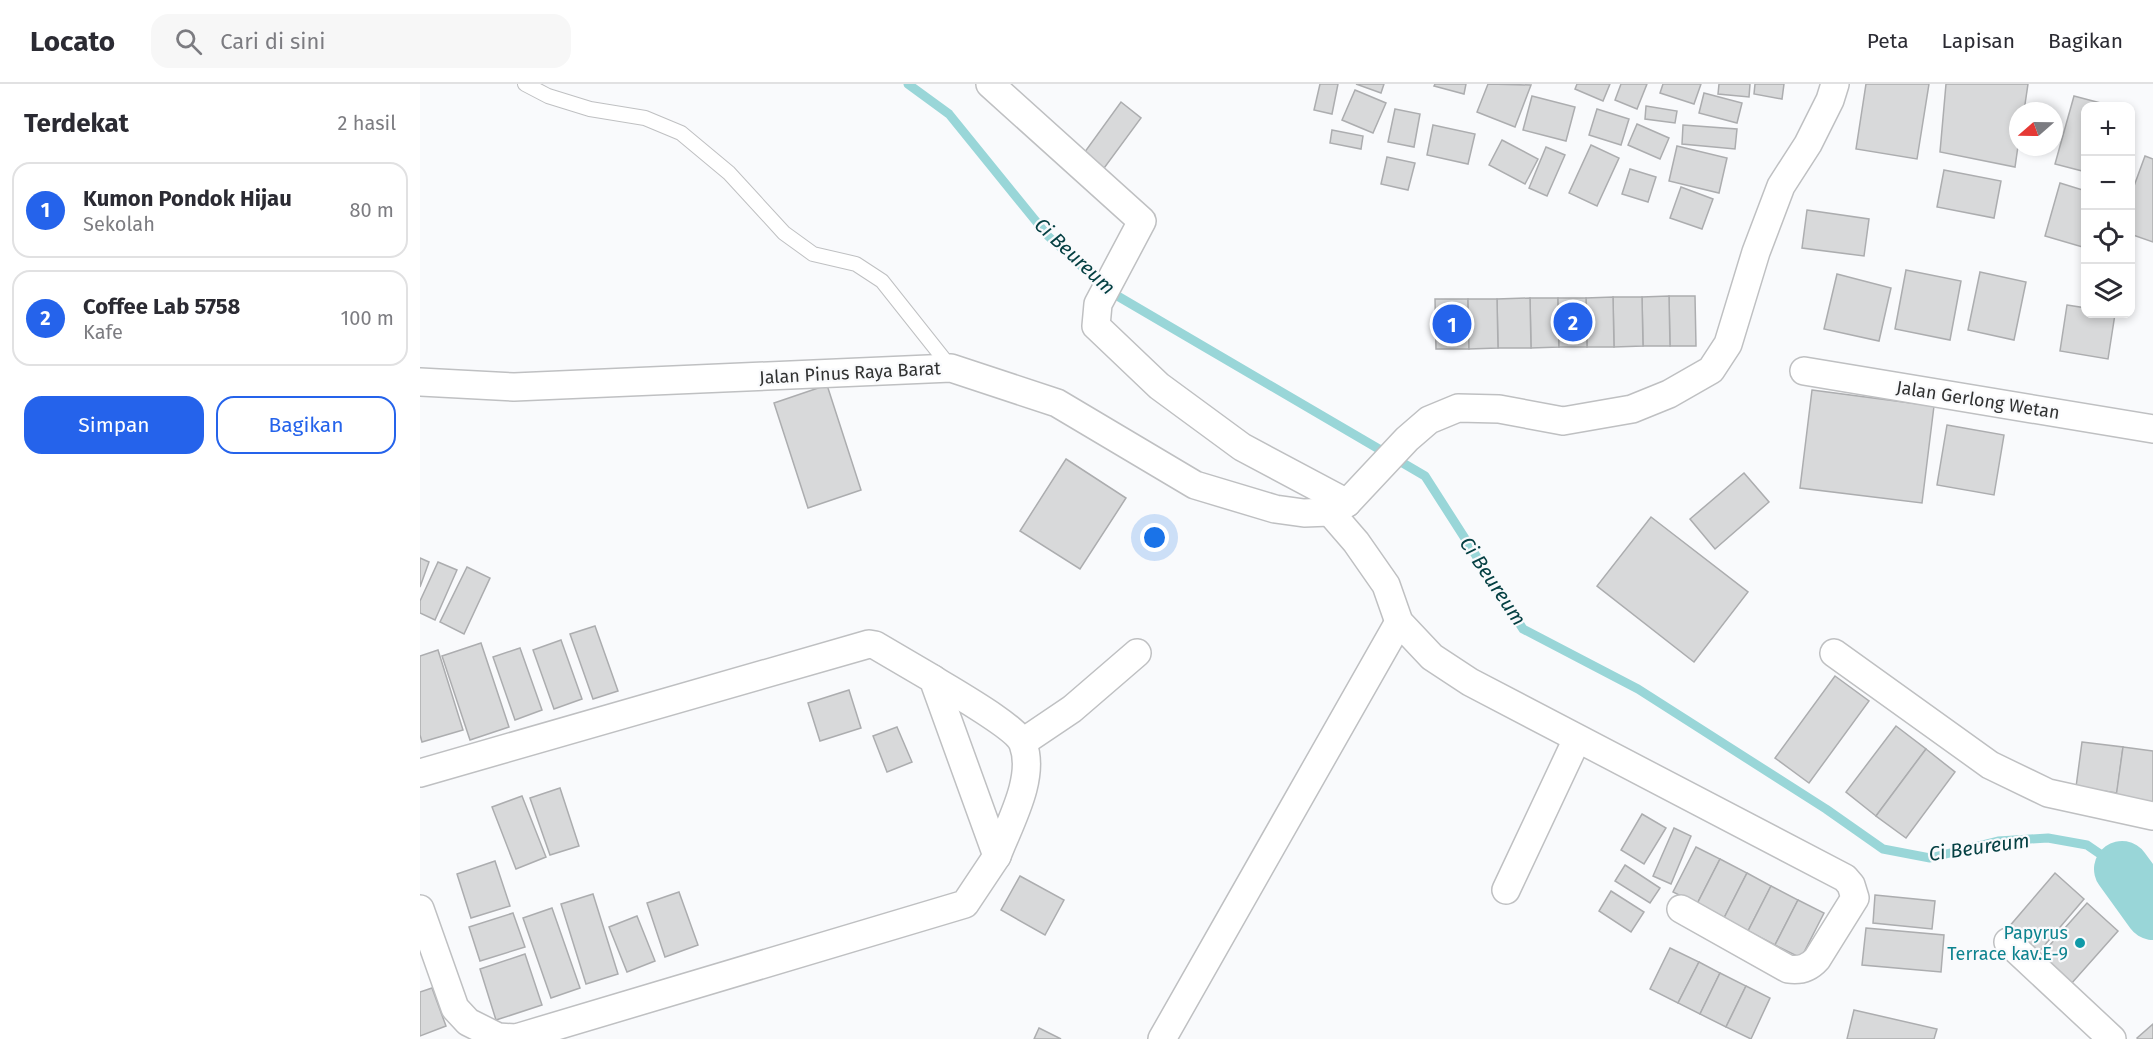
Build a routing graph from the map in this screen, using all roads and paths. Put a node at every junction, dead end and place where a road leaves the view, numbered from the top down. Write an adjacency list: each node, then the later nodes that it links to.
1 (525, 84): 4 (lane)
2 (990, 84): 8 (street)
3 (1835, 84): 8 (street)
4 (951, 368): 6 (street, Jalan Pinus Raya Barat); 8 (street, Jalan Pinus Raya Barat)
5 (1804, 371): 7 (street, Jalan Gerlong Wetan)
6 (420, 382)
7 (2153, 429)
8 (1344, 503): 9 (street)
9 (1399, 622): 13 (street); 23 (street)
10 (1137, 653): 14 (street)
11 (1834, 653): 16 (street)
12 (933, 679): 14 (street); 15 (street); 17 (street)
13 (1577, 739): 18 (street); 20 (street)
14 (1023, 742): 17 (street)
15 (420, 773)
16 (2153, 816)
17 (997, 856): 22 (street)
18 (1506, 890)
19 (420, 909): 22 (street)
20 (1681, 909)
21 (2008, 942): 24 (street)
22 (480, 1034)
23 (1162, 1039)
24 (2112, 1039)

